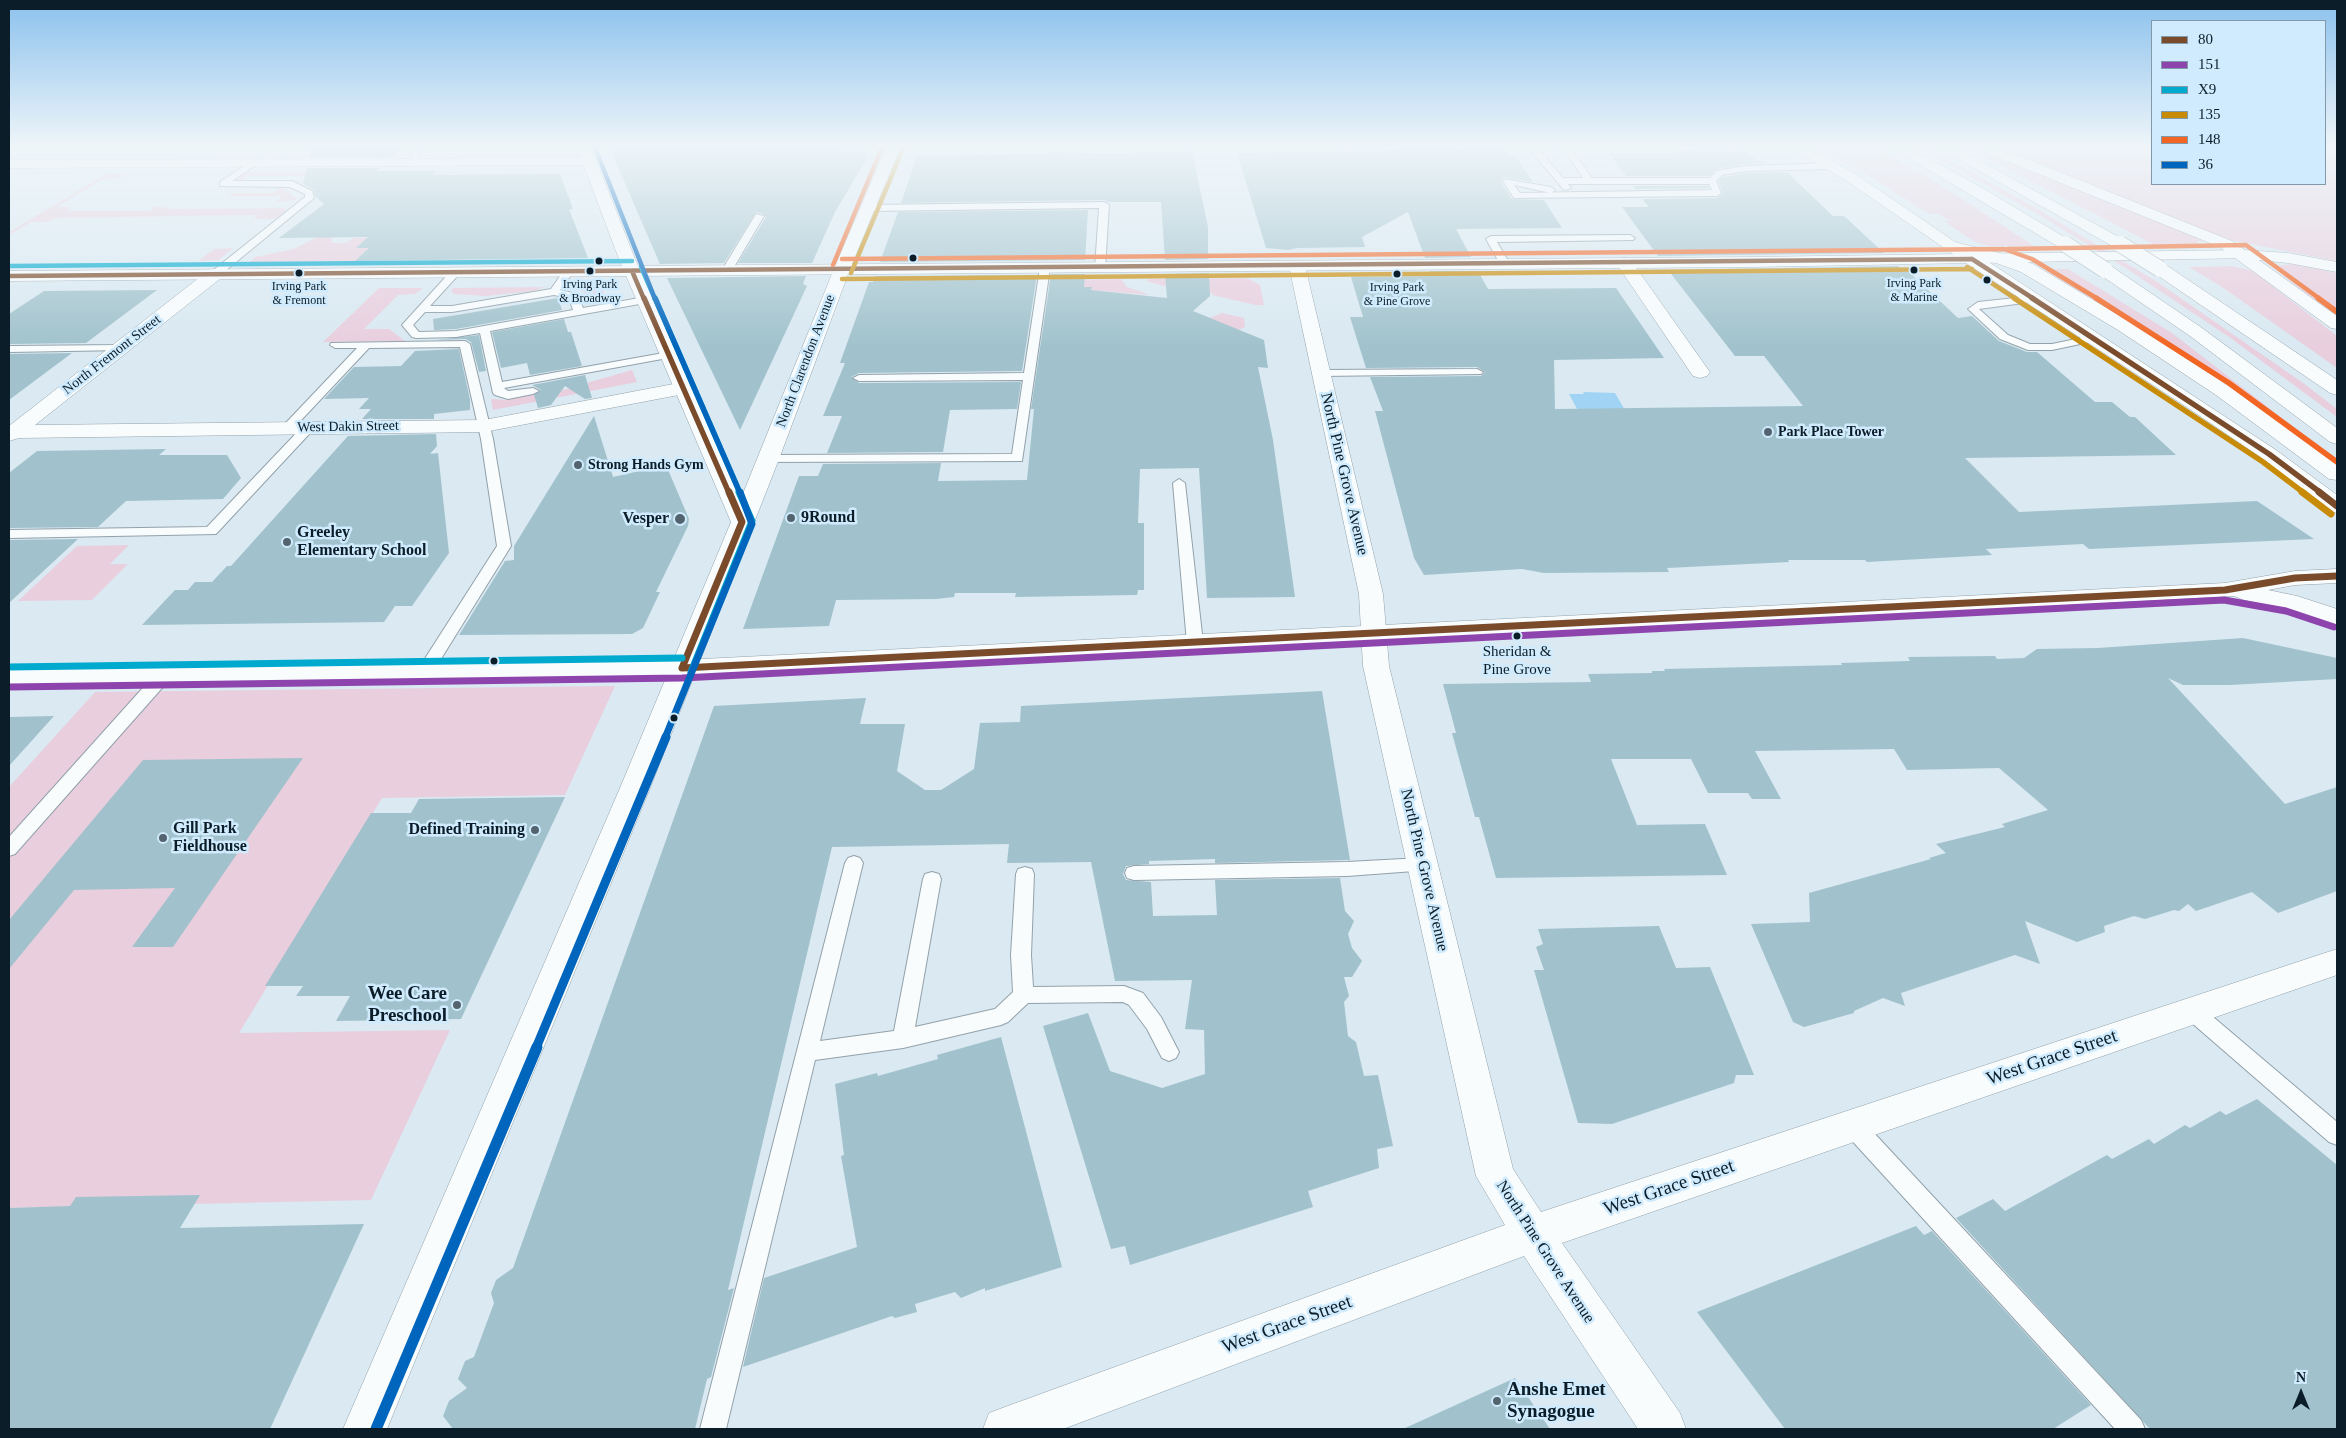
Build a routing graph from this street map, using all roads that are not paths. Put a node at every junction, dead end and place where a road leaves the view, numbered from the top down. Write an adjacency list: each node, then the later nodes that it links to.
1 (292, 212): 26 (lane)
2 (610, 212): 24 (main road)
3 (865, 212): 22 (main road, North Clarendon Avenue)
4 (1104, 212): 20 (lane)
5 (1901, 212): 11 (main road)
6 (2011, 212): 56 (main road, bridge)
7 (2062, 212): 50 (main road, bridge)
8 (2146, 212): 12 (main road)
9 (759, 216): 21 (lane)
10 (1630, 238): 16 (lane)
11 (1954, 247): 13 (main road); 14 (main road)
12 (2244, 255): 13 (main road); 18 (main road); 33 (main road)
13 (2002, 259): 14 (main road); 58 (main road)
14 (1972, 260): 15 (main road); 29 (main road)
15 (1624, 263): 16 (main road); 43 (main road)
16 (1505, 264): 17 (main road)
17 (1297, 266): 20 (main road); 44 (main road, North Pine Grove Avenue)
18 (2337, 267)
19 (1045, 268): 20 (main road); 22 (main road); 45 (lane)
20 (1100, 268)
21 (727, 270): 22 (main road); 24 (main road)
22 (842, 270): 57 (main road, North Clarendon Avenue)
23 (569, 271): 24 (main road); 25 (main road); 28 (lane)
24 (632, 271): 30 (main road)
25 (456, 272): 26 (main road); 31 (lane)
26 (215, 274): 27 (main road); 38 (main road, North Fremont Street)
27 (9, 276)
28 (554, 292): 31 (lane); 32 (lane)
29 (2034, 299): 35 (main road); 35 (lane)
30 (645, 300): 32 (lane); 40 (main road)
31 (422, 309): 34 (lane)
32 (579, 312): 34 (lane)
33 (2337, 324)
34 (484, 329): 48 (lane)
35 (2095, 338): 60 (main road)
36 (335, 345): 37 (lane)
37 (366, 345): 52 (lane); 53 (lane)
38 (121, 348): 39 (lane); 55 (main road, North Fremont Street)
39 (9, 349)
40 (669, 355): 41 (lane); 49 (main road)
41 (635, 361): 47 (lane); 48 (lane)
42 (1477, 372): 44 (lane)
43 (1700, 372)
44 (1321, 373): 66 (main road, North Pine Grove Avenue)
45 (1030, 376): 46 (lane); 57 (lane)
46 (859, 378)
47 (587, 380)
48 (497, 386): 51 (lane)
49 (684, 388): 52 (main road, West Dakin Street); 61 (main road)
50 (2337, 389)
51 (533, 391)
52 (484, 426): 54 (main road, West Dakin Street); 69 (lane)
53 (287, 428): 54 (main road, West Dakin Street); 55 (main road, West Dakin Street)
54 (308, 428): 62 (lane)
55 (10, 433)
56 (2337, 438)
57 (768, 459): 61 (main road, North Clarendon Avenue)
58 (2337, 474)
59 (1179, 483): 67 (lane)
60 (2337, 506)
61 (742, 522): 68 (main road, North Clarendon Avenue)
62 (9, 534)
63 (2337, 576): 64 (main road)
64 (2225, 590): 65 (main road); 66 (main road)
65 (2337, 617)
66 (1374, 635): 67 (main road); 74 (main road, North Pine Grove Avenue)
67 (1194, 643): 68 (main road)
68 (682, 668): 69 (main road); 87 (main road, North Clarendon Avenue)
69 (425, 671): 70 (main road)
70 (164, 675): 71 (main road); 72 (lane)
71 (9, 677)
72 (9, 849)
73 (854, 863): 82 (lane)
74 (1422, 865): 75 (lane); 86 (main road, North Pine Grove Avenue)
75 (1134, 873)
76 (1025, 874): 79 (lane)
77 (932, 879): 81 (lane)
78 (2337, 962): 80 (main road, West Grace Street)
79 (1023, 995): 81 (lane); 83 (lane)
80 (2192, 1011): 84 (main road, West Grace Street); 85 (lane)
81 (903, 1039): 82 (lane)
82 (808, 1052): 88 (lane)
83 (1169, 1052)
84 (1853, 1126): 86 (main road, West Grace Street); 91 (lane)
85 (2337, 1135)
86 (1533, 1234): 89 (main road, West Grace Street); 90 (main road, North Pine Grove Avenue)
87 (365, 1429)
88 (713, 1429)
89 (1005, 1429)
90 (1664, 1429)
91 (2132, 1429)

